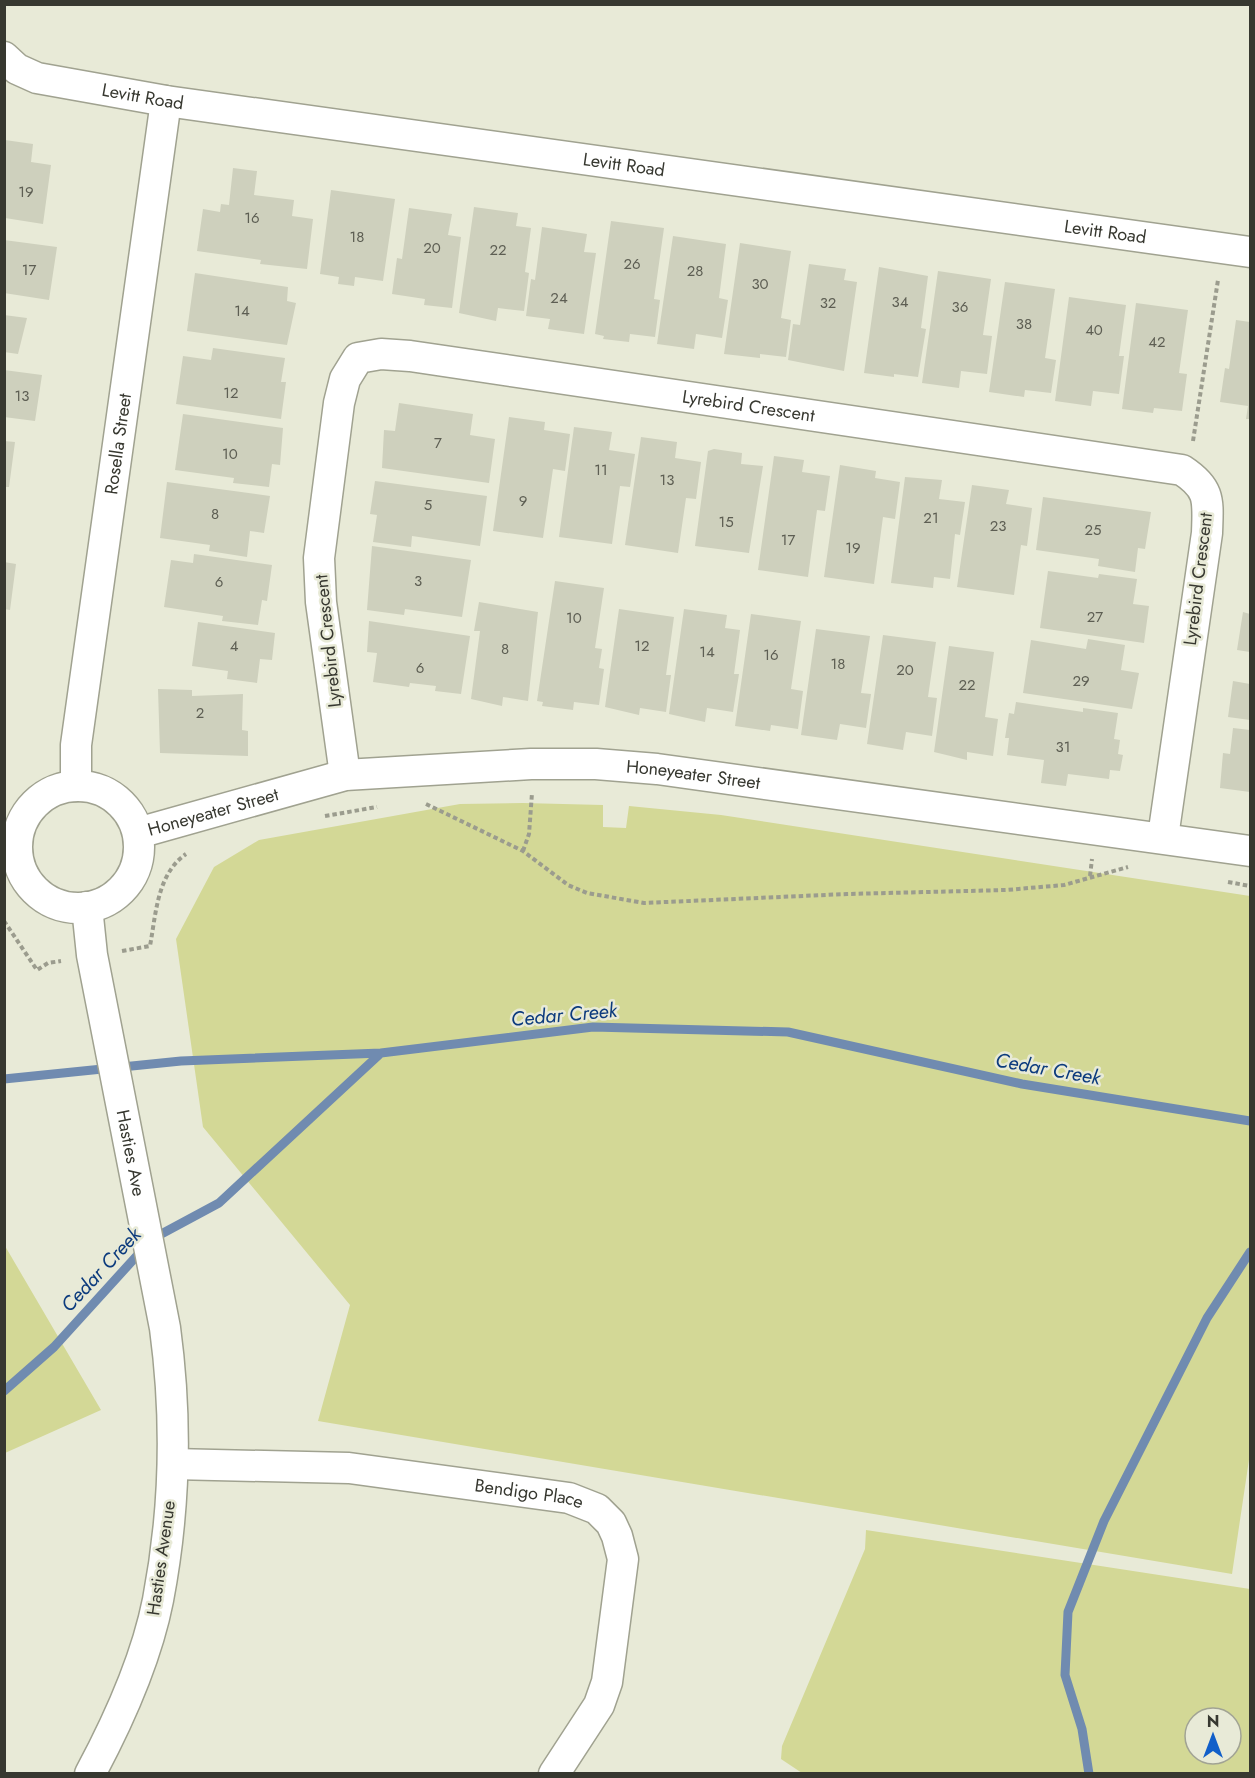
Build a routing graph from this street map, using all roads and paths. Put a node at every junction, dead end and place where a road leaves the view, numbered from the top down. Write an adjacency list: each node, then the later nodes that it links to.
1 (4, 57): 2 (street, Levitt Road)
2 (166, 101): 3 (street, Levitt Road); 7 (street, Rosella Street)
3 (1237, 250): 4 (path)
4 (1182, 470): 6 (street, Lyrebird Crescent); 12 (street, Lyrebird Crescent)
5 (531, 764): 6 (street, Honeyeater Street); 12 (street, Honeyeater Street); 14 (path)
6 (345, 775): 11 (street, Honeyeater Street)
7 (76, 786): 11 (street); 16 (street)
8 (421, 802): 14 (path)
9 (384, 806): 10 (path)
10 (317, 817)
11 (138, 833): 20 (street)
12 (1163, 837): 15 (street, Honeyeater Street)
13 (195, 846): 22 (path)
14 (524, 851): 17 (path)
15 (1251, 851)
16 (11, 854): 20 (street)
17 (1138, 869)
18 (1217, 881): 19 (path)
19 (1251, 886)
20 (87, 907): 24 (street, Hasties Ave)
21 (4, 921): 23 (path)
22 (134, 949)
23 (48, 963)
24 (171, 1402): 25 (street, Hasties Avenue)
25 (173, 1464): 26 (street, Hasties Avenue); 27 (street, Bendigo Place)
26 (90, 1773)
27 (554, 1773)

